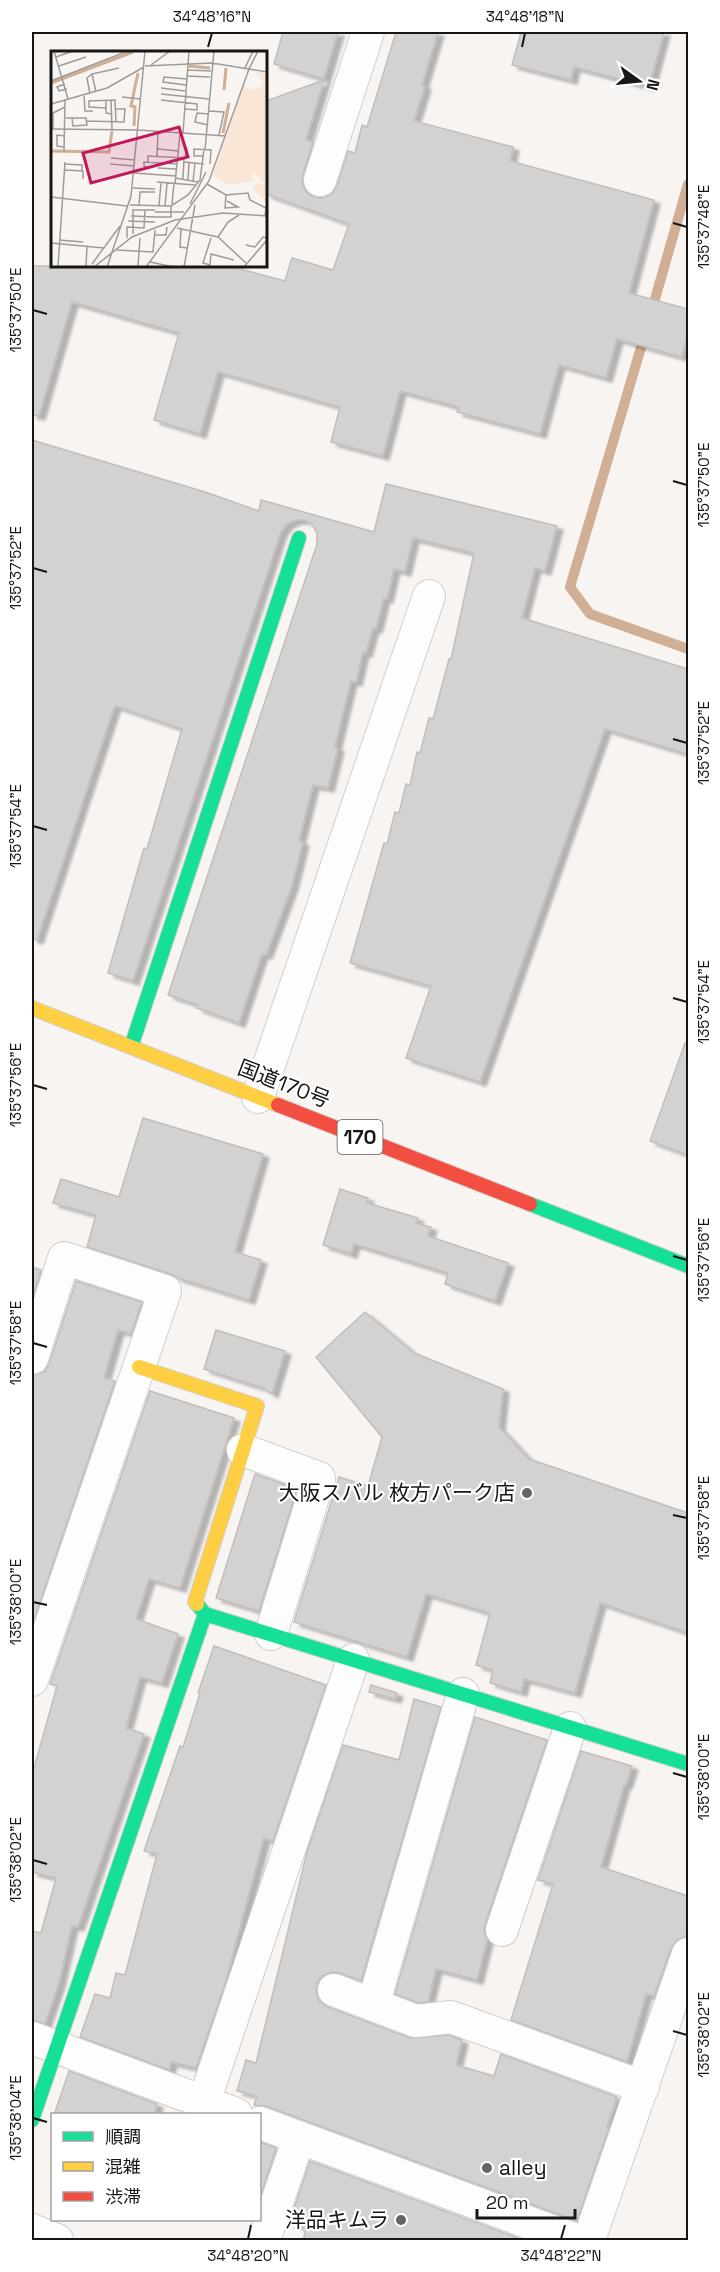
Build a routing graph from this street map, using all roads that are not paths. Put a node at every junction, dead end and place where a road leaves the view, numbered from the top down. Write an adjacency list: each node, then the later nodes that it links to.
1 (368, 32): 2 (street)
2 (320, 180)
3 (299, 538): 6 (main road)
4 (429, 596): 7 (street)
5 (32, 1008): 6 (main road, 国道170号 / 170)
6 (131, 1047): 7 (main road, 国道170号 / 170)
7 (258, 1097): 8 (main road, 国道170号 / 170)
8 (688, 1266)
9 (32, 1358): 10 (street)
10 (139, 1367): 11 (main road); 15 (street)
11 (243, 1450): 12 (main road); 13 (street)
12 (206, 1614): 13 (main road); 23 (main road)
13 (271, 1635): 14 (main road)
14 (353, 1660): 16 (main road); 25 (street)
15 (34, 1667)
16 (463, 1694): 17 (main road); 22 (street)
17 (570, 1728): 18 (main road); 19 (street)
18 (688, 1764)
19 (502, 1930)
20 (688, 1954): 24 (street)
21 (334, 1990): 22 (street)
22 (373, 2005): 24 (street)
23 (44, 2043): 25 (street); 27 (main road)
24 (643, 2086): 34 (street)
25 (204, 2102): 26 (street)
26 (231, 2113)
27 (32, 2120)
28 (261, 2123): 29 (street)
29 (299, 2138): 32 (street); 33 (street)
30 (32, 2230): 31 (street)
31 (57, 2241)
32 (264, 2241)
33 (576, 2241)
34 (589, 2241)

